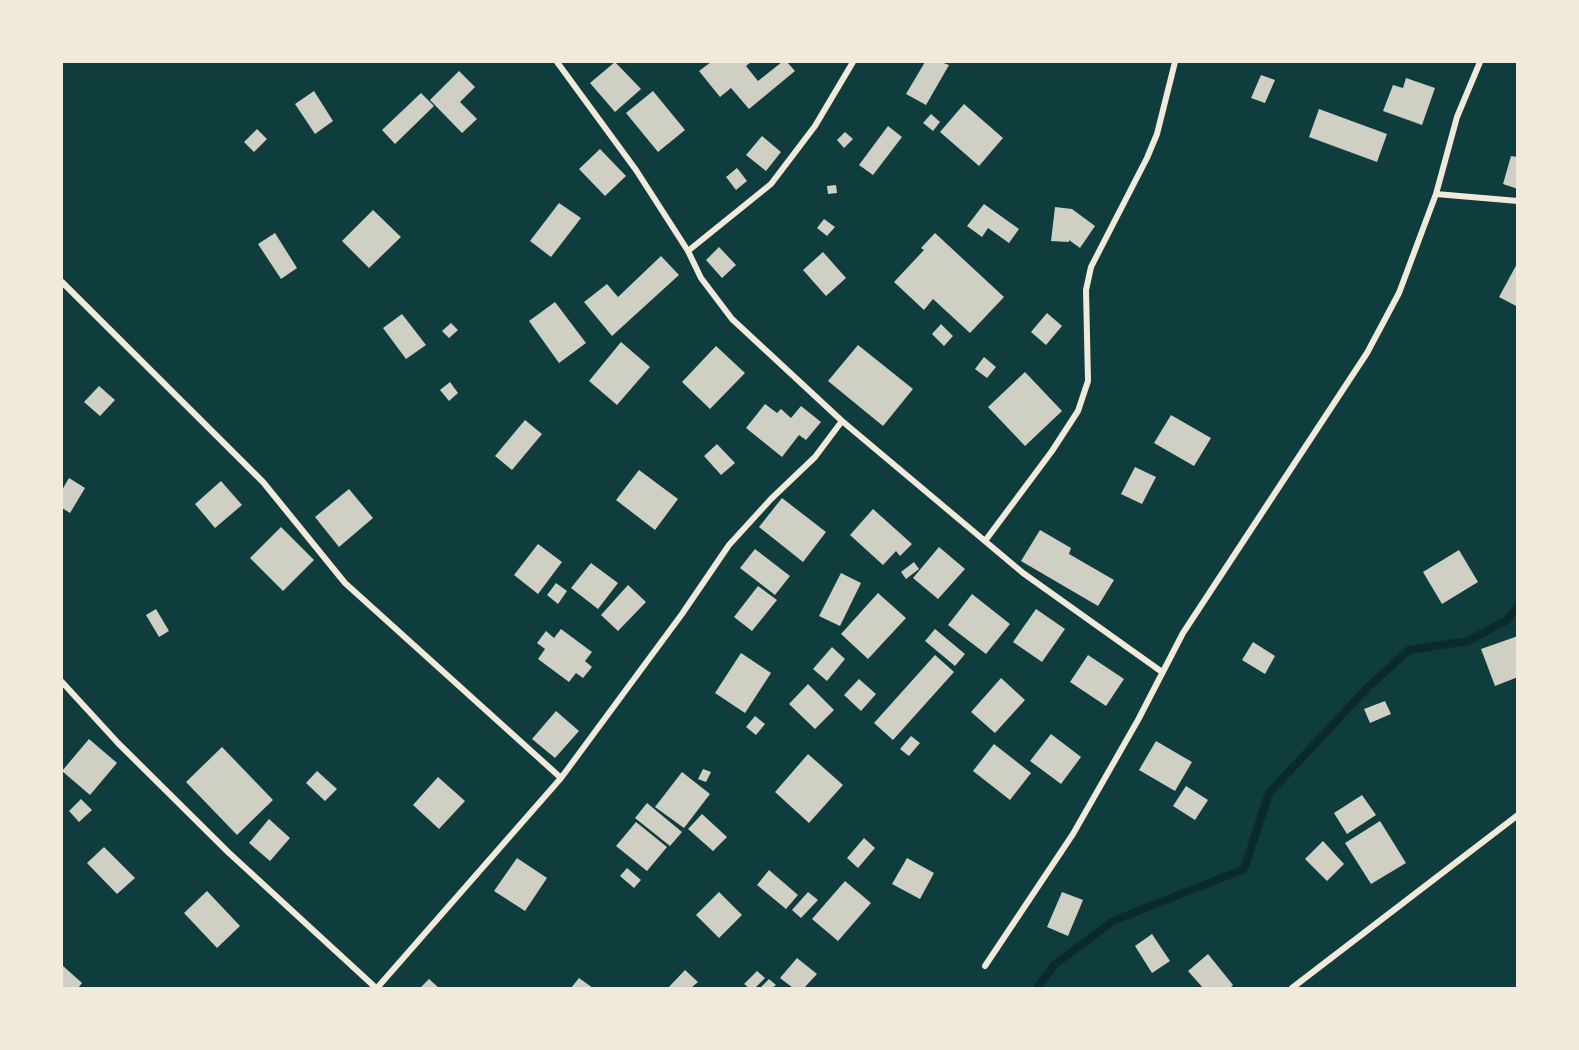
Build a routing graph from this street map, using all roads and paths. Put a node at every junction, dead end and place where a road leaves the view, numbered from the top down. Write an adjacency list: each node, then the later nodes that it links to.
1 (557, 62): 7 (street)
2 (853, 62): 7 (street)
3 (1175, 62): 10 (street)
4 (1480, 62): 5 (street)
5 (1436, 194): 6 (street); 11 (street)
6 (1518, 201)
7 (688, 250): 9 (street)
8 (62, 282): 13 (street)
9 (842, 421): 10 (street); 13 (street)
10 (985, 541): 11 (street)
11 (1162, 672): 15 (street)
12 (62, 682): 16 (street)
13 (561, 778): 16 (street)
14 (1518, 814): 17 (street)
15 (985, 966)
16 (376, 988)
17 (1292, 988)

